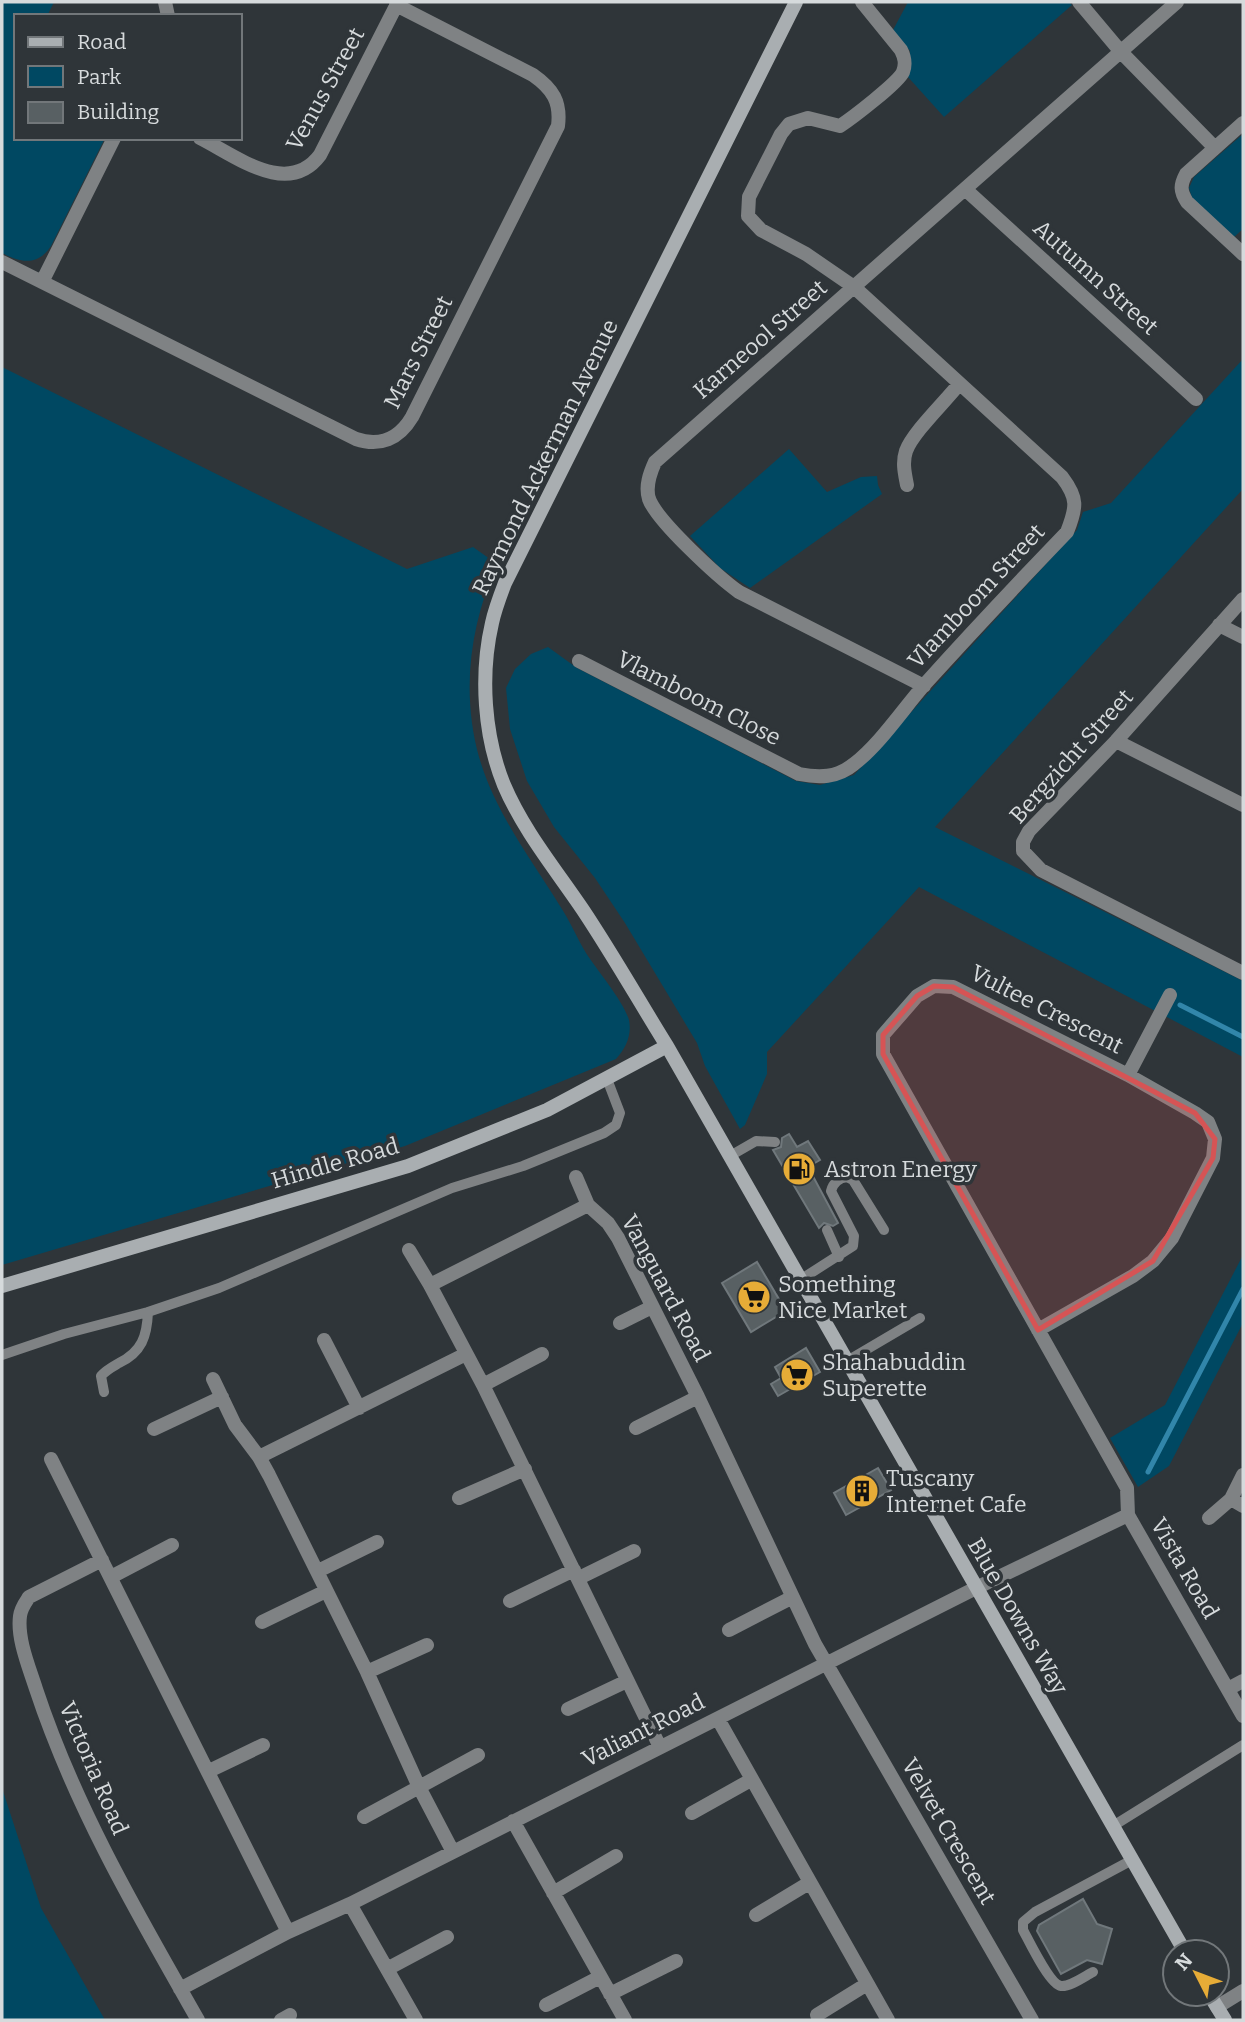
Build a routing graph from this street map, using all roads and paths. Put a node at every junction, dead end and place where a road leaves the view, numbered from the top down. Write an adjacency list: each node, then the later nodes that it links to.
1 (796, 2): 29 (street, Raymond Ackerman Avenue)
2 (862, 2): 15 (street, Vlamboom Street)
3 (1079, 2): 6 (street)
4 (1177, 2): 6 (street, Karneool Street)
5 (397, 4): 9 (street, Venus Street); 14 (street, Mars Street)
6 (1121, 51): 10 (street); 11 (street, Karneool Street)
7 (1243, 123): 10 (street)
8 (113, 140): 14 (street)
9 (204, 140)
10 (1215, 148): 12 (street)
11 (965, 189): 15 (street, Karneool Street); 17 (street, Autumn Street)
12 (1243, 254)
13 (2, 262): 14 (street, Mars Street)
14 (41, 282)
15 (853, 287): 16 (street, Vlamboom Street); 23 (street, Karneool Street)
16 (959, 384): 18 (street); 23 (street, Vlamboom Street)
17 (1196, 398)
18 (906, 485)
19 (1243, 599): 20 (street, Bergzicht Street)
20 (1219, 625): 21 (street); 24 (street, Bergzicht Street)
21 (1243, 637)
22 (579, 661): 25 (street, Vlamboom Close)
23 (924, 685): 25 (street, Vlamboom Street)
24 (1116, 741): 26 (street); 27 (street, Bergzicht Street)
25 (799, 775)
26 (1243, 805)
27 (1243, 973)
28 (1170, 995): 30 (street, Vultee Crescent)
29 (667, 1046): 31 (street, Hindle Road); 33 (street, Blue Downs Way)
30 (1128, 1075): 47 (street, Vultee Crescent); 47 (street, Vultee Crescent)
31 (607, 1079): 42 (street, Hindle Road); 44 (lane)
32 (775, 1142): 33 (lane)
33 (730, 1156): 40 (street, Blue Downs Way)
34 (576, 1177): 35 (street, Vanguard Road)
35 (588, 1205): 41 (street, Vanguard Road); 43 (street, Vanguard Road)
36 (827, 1230): 39 (lane)
37 (884, 1230): 39 (lane)
38 (409, 1250): 41 (street)
39 (839, 1257): 40 (lane)
40 (800, 1280): 52 (street, Blue Downs Way)
41 (430, 1285): 49 (street)
42 (2, 1286)
43 (652, 1307): 46 (street); 57 (street, Vanguard Road)
44 (148, 1312): 51 (lane); 55 (lane)
45 (920, 1318): 52 (lane)
46 (620, 1323)
47 (1038, 1330): 67 (street, Vultee Crescent)
48 (324, 1340): 58 (street)
49 (466, 1354): 54 (street); 58 (street)
50 (542, 1354): 54 (street)
51 (2, 1355)
52 (847, 1361): 76 (street, Blue Downs Way)
53 (213, 1379): 56 (street)
54 (483, 1385): 63 (street)
55 (104, 1392)
56 (222, 1397): 60 (street); 61 (street)
57 (698, 1397): 59 (street, Vanguard Road); 78 (street, Vanguard Road)
58 (359, 1408): 61 (street)
59 (636, 1428)
60 (154, 1429)
61 (259, 1457): 73 (street)
62 (51, 1459): 72 (street)
63 (525, 1469): 65 (street); 74 (street)
64 (1243, 1475): 66 (street)
65 (459, 1498)
66 (1237, 1502): 68 (street)
67 (1128, 1515): 76 (street, Valiant Road); 87 (street, Vista Road)
68 (1209, 1518)
69 (377, 1542): 73 (street)
70 (172, 1545): 75 (street)
71 (634, 1551): 74 (street)
72 (102, 1560): 75 (street); 117 (street, Victoria Road)
73 (317, 1571): 77 (street)
74 (576, 1574): 79 (street); 85 (street)
75 (111, 1577): 95 (street)
76 (976, 1588): 83 (street, Valiant Road); 101 (street, Blue Downs Way)
77 (326, 1591): 80 (street); 84 (street)
78 (791, 1598): 81 (street); 83 (street, Vanguard Road)
79 (510, 1601)
80 (262, 1622)
81 (729, 1630)
82 (427, 1645): 84 (street)
83 (826, 1664): 90 (street, Valiant Road); 125 (street, Velvet Crescent)
84 (367, 1672): 97 (street)
85 (627, 1681): 88 (street); 93 (street)
86 (1243, 1681): 87 (street)
87 (1228, 1689): 89 (street, Vista Road)
88 (568, 1709)
89 (1243, 1716)
90 (718, 1719): 93 (street, Valiant Road); 96 (street)
91 (263, 1745): 95 (street)
92 (1243, 1745): 101 (lane)
93 (660, 1747): 100 (street, Valiant Road)
94 (478, 1755): 97 (street)
95 (209, 1771): 109 (street)
96 (751, 1780): 98 (street); 105 (street)
97 (419, 1787): 99 (street); 102 (street)
98 (692, 1813)
99 (364, 1817)
100 (513, 1821): 102 (street, Valiant Road); 106 (street)
101 (1112, 1826): 104 (street, Blue Downs Way)
102 (453, 1852): 107 (street, Valiant Road)
103 (616, 1856): 106 (street)
104 (1132, 1860): 111 (street, Blue Downs Way); 114 (lane)
105 (809, 1883): 108 (street); 116 (street)
106 (553, 1893): 115 (street)
107 (350, 1904): 109 (street, Valiant Road); 113 (street)
108 (756, 1915)
109 (288, 1932): 117 (street, Valiant Road)
110 (447, 1937): 113 (street)
111 (1177, 1938)
112 (676, 1961): 118 (street)
113 (387, 1969): 122 (street)
114 (1093, 1972)
115 (600, 1976): 118 (street); 119 (street)
116 (867, 1983): 120 (street); 124 (street)
117 (180, 1989): 121 (street, Victoria Road)
118 (610, 1994): 123 (street)
119 (545, 2006)
120 (817, 2015)
121 (198, 2020)
122 (416, 2020)
123 (625, 2020)
124 (888, 2020)
125 (1032, 2020)

